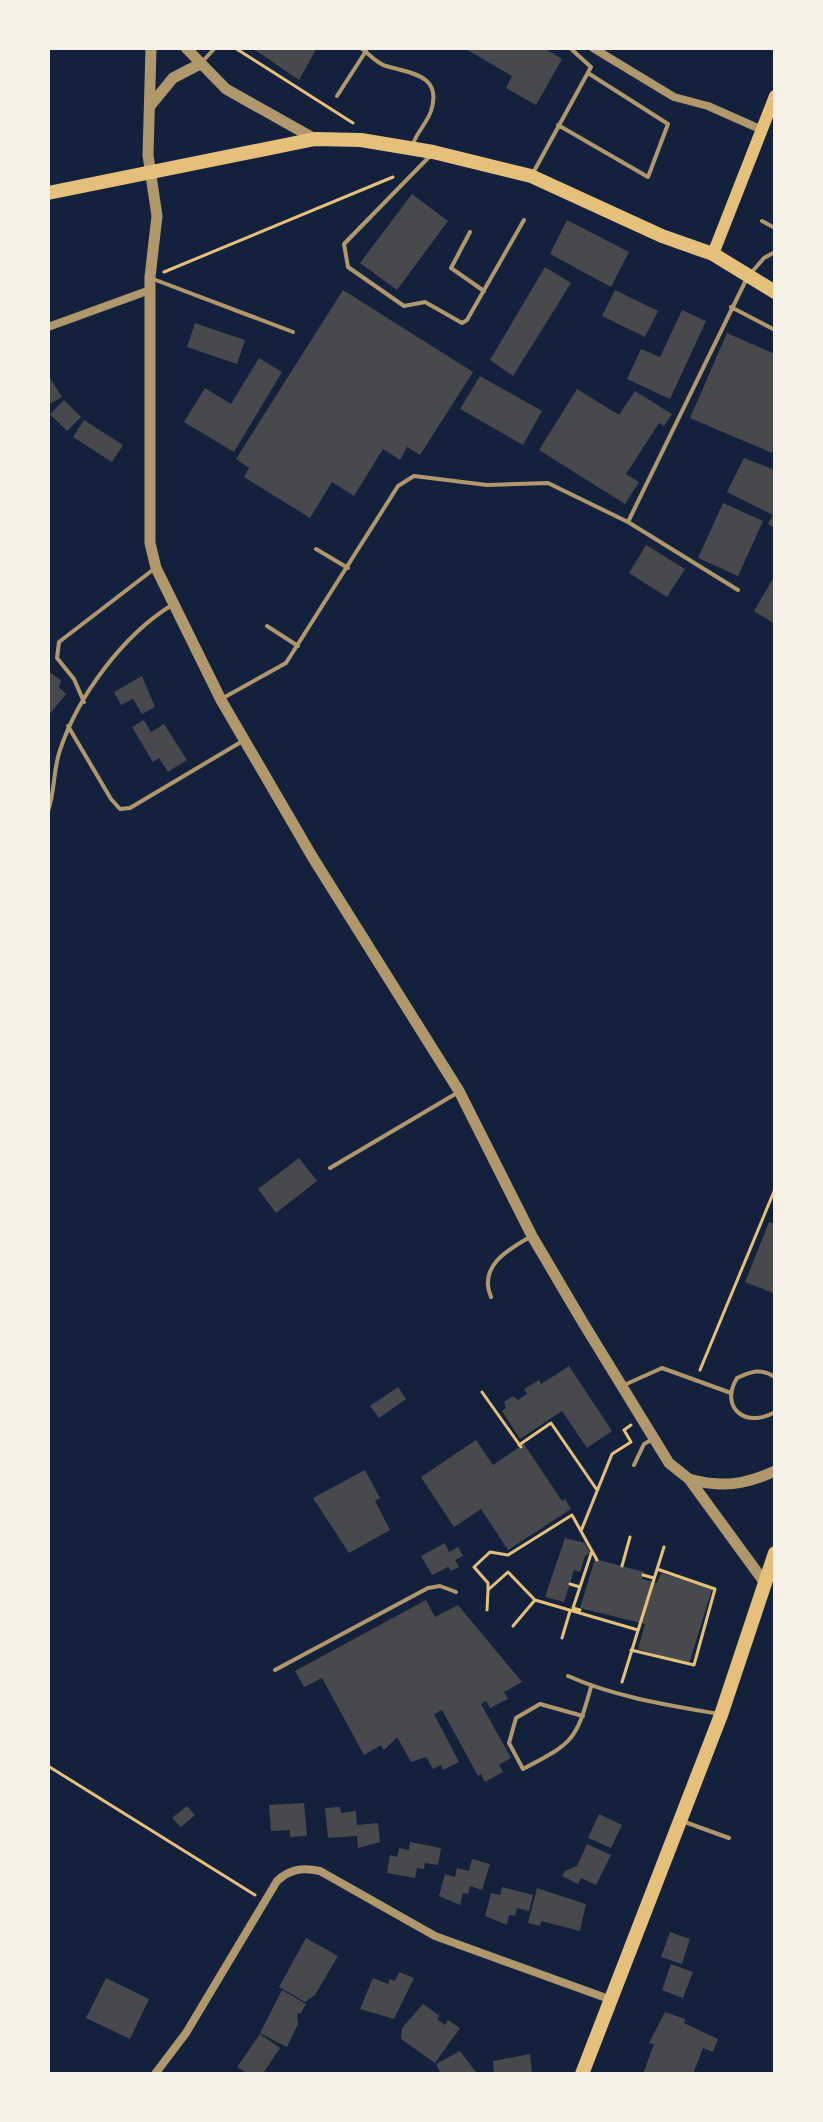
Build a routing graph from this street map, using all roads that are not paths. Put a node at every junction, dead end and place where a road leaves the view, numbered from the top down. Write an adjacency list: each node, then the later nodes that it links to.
1 (151, 48): 11 (street)
2 (186, 48): 7 (street)
3 (215, 48): 7 (lane)
4 (570, 48): 8 (lane)
5 (593, 48): 13 (street)
6 (363, 50): 9 (lane); 15 (lane)
7 (200, 64): 11 (street); 14 (street)
8 (588, 73): 12 (lane); 12 (lane)
9 (337, 96)
10 (775, 96): 13 (main road)
11 (150, 107): 17 (street)
12 (558, 125): 18 (lane)
13 (760, 129): 25 (main road)
14 (315, 139): 15 (main road); 17 (main road)
15 (412, 150): 16 (main road)
16 (433, 152): 18 (main road); 28 (lane)
17 (153, 174): 19 (main road); 27 (street)
18 (531, 176): 25 (main road)
19 (48, 193)
20 (524, 220): 28 (lane)
21 (762, 221): 22 (lane)
22 (775, 228)
23 (470, 232): 28 (lane)
24 (775, 252): 26 (lane)
25 (713, 254): 26 (main road)
26 (747, 278): 29 (main road); 30 (lane)
27 (150, 284): 31 (street); 33 (lane); 36 (street)
28 (484, 291)
29 (775, 292)
30 (731, 307): 32 (lane); 34 (lane)
31 (48, 327)
32 (775, 330)
33 (293, 332)
34 (628, 522): 37 (lane); 38 (lane)
35 (316, 549): 37 (lane)
36 (156, 568): 39 (street); 43 (lane)
37 (348, 568): 41 (lane)
38 (738, 590)
39 (174, 604): 42 (street); 43 (lane)
40 (267, 626): 41 (lane)
41 (298, 646): 42 (lane)
42 (221, 700): 45 (street)
43 (84, 702): 44 (lane)
44 (68, 726): 45 (lane); 46 (lane)
45 (244, 740): 47 (street)
46 (48, 811)
47 (459, 1091): 48 (lane); 49 (street)
48 (330, 1168)
49 (532, 1236): 50 (lane); 52 (street)
50 (491, 1297)
51 (775, 1377): 53 (lane)
52 (621, 1387): 53 (lane); 55 (street)
53 (731, 1393): 54 (lane)
54 (775, 1412)
55 (654, 1438): 56 (lane); 58 (street)
56 (634, 1465)
57 (775, 1471): 58 (street)
58 (689, 1479): 60 (street)
59 (775, 1553): 60 (main road)
60 (765, 1583): 65 (main road)
61 (456, 1592): 62 (lane)
62 (275, 1670)
63 (568, 1676): 64 (lane)
64 (591, 1687): 65 (lane); 66 (lane)
65 (721, 1715): 67 (main road)
66 (583, 1716): 66 (lane)
67 (680, 1820): 68 (lane); 69 (main road)
68 (729, 1838)
69 (609, 1999): 70 (street); 71 (main road)
70 (155, 2074)
71 (582, 2074)

